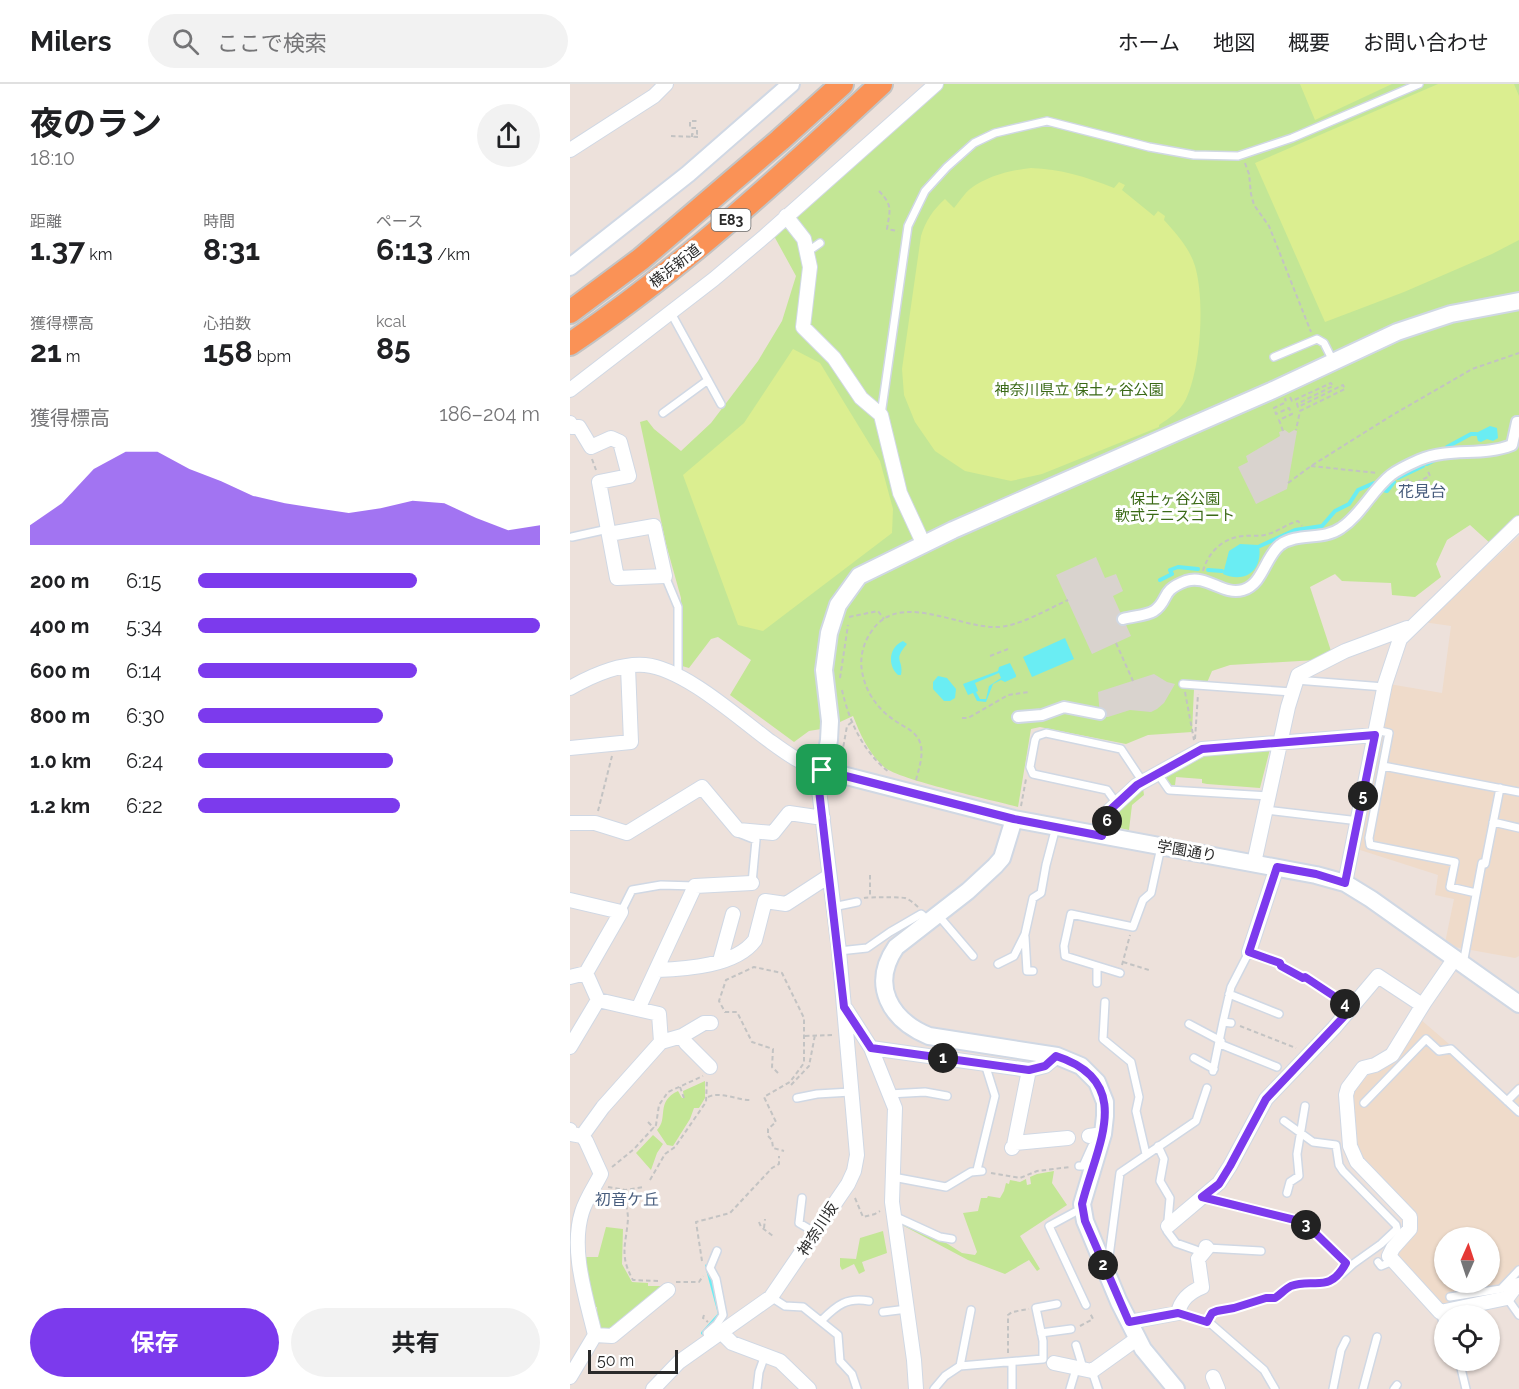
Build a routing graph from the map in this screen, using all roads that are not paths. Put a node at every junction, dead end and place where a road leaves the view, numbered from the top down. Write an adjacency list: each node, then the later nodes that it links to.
1 (666, 84): 7 (street)
2 (791, 84): 11 (street)
3 (842, 84): 13 (highway, 横浜新道 / E83)
4 (881, 84): 15 (highway, 横浜新道 / E83)
5 (936, 84): 8 (street)
6 (1419, 84): 22 (lane)
7 (570, 150)
8 (786, 216): 10 (street); 14 (street)
9 (820, 243): 10 (lane)
10 (807, 252): 22 (street)
11 (570, 267)
12 (1519, 301): 17 (street)
13 (570, 312)
14 (671, 312): 18 (lane); 19 (street)
15 (570, 344)
16 (1274, 357): 17 (lane)
17 (1333, 362): 29 (street)
18 (708, 380): 20 (lane); 21 (lane)
19 (570, 390)
20 (721, 404)
21 (663, 413)
22 (881, 416): 29 (street)
23 (1519, 422): 25 (street)
24 (574, 430): 27 (street)
25 (1516, 444): 31 (street)
26 (1519, 523): 32 (street)
27 (609, 532): 28 (lane); 30 (street); 30 (street)
28 (572, 537)
29 (924, 545): 45 (street)
30 (665, 576): 34 (lane)
31 (1123, 619)
32 (1412, 626): 37 (street); 38 (street)
33 (628, 667): 34 (street); 35 (street); 43 (street)
34 (678, 676): 45 (street)
35 (571, 684)
36 (1184, 684): 37 (lane)
37 (1294, 686): 38 (lane); 42 (street)
38 (1384, 687): 41 (street)
39 (1100, 714): 40 (street)
40 (1018, 717)
41 (1376, 732): 42 (street); 44 (lane); 55 (street)
42 (1280, 742): 46 (street); 50 (street)
43 (570, 748)
44 (1383, 766): 48 (lane); 69 (lane)
45 (822, 770): 53 (street, 学園通り); 54 (street, 神奈川坂)
46 (1158, 774): 47 (street); 50 (lane)
47 (1143, 782): 51 (street); 51 (lane)
48 (1500, 788): 49 (lane); 56 (lane)
49 (1519, 792)
50 (1269, 796): 52 (street)
51 (1117, 804): 61 (street)
52 (1266, 810): 55 (lane); 63 (street)
53 (1019, 815): 58 (street, 学園通り); 75 (street)
54 (823, 818): 60 (street); 65 (street, 神奈川坂)
55 (1359, 821): 67 (street)
56 (1493, 822): 59 (lane); 69 (lane)
57 (570, 823): 60 (street)
58 (1056, 827): 61 (street, 学園通り); 76 (lane)
59 (1519, 828)
60 (738, 830): 66 (lane)
61 (1102, 836): 62 (street, 学園通り)
62 (1161, 847): 63 (street, 学園通り); 84 (lane)
63 (1254, 863): 64 (street, 学園通り)
64 (1277, 867): 67 (street, 学園通り); 78 (street)
65 (829, 876): 72 (street, 神奈川坂); 80 (street)
66 (752, 883): 68 (street)
67 (1345, 883): 81 (street, 学園通り)
68 (695, 886): 73 (lane); 85 (street)
69 (1476, 893): 81 (lane)
70 (570, 900): 73 (street)
71 (857, 902): 72 (lane)
72 (833, 908): 77 (street, 神奈川坂)
73 (621, 912): 87 (street)
74 (733, 914): 80 (street)
75 (929, 917): 77 (lane); 79 (lane); 110 (street)
76 (1025, 933): 83 (lane); 86 (lane)
77 (839, 951): 97 (street, 神奈川坂)
78 (1249, 952): 82 (lane); 92 (lane)
79 (973, 956)
80 (720, 961): 85 (street)
81 (1459, 961): 95 (street, 学園通り); 96 (street)
82 (1280, 963)
83 (999, 964)
84 (1097, 967): 88 (lane); 91 (lane)
85 (657, 970): 99 (street)
86 (1033, 971)
87 (586, 973): 89 (street); 93 (street)
88 (1120, 973)
89 (570, 977)
90 (1305, 977): 98 (lane)
91 (1097, 983)
92 (1229, 994): 100 (lane); 101 (lane)
93 (598, 1000): 99 (street); 108 (street)
94 (1105, 1002): 132 (lane)
95 (1519, 1004)
96 (1422, 1005): 98 (street); 146 (street)
97 (844, 1007): 109 (street); 118 (street, 神奈川坂)
98 (1352, 1008): 136 (street)
99 (638, 1009): 106 (street)
100 (1279, 1014)
101 (1223, 1022): 103 (lane); 107 (lane)
102 (711, 1023): 105 (street)
103 (1231, 1023)
104 (1189, 1024): 107 (lane)
105 (682, 1036): 106 (street); 115 (street)
106 (661, 1042): 128 (street)
107 (1220, 1042): 111 (lane); 113 (lane)
108 (570, 1047)
109 (871, 1048): 112 (street); 119 (street)
110 (1056, 1056): 114 (street); 130 (street)
111 (1194, 1058)
112 (985, 1064): 114 (street); 134 (lane)
113 (1277, 1067)
114 (1029, 1070): 129 (street)
115 (707, 1074)
116 (1207, 1088): 131 (lane)
117 (1519, 1089): 122 (lane)
118 (852, 1092): 121 (lane); 141 (street, 神奈川坂)
119 (889, 1094): 120 (lane); 134 (street)
120 (947, 1096)
121 (797, 1098)
122 (1507, 1101): 123 (lane); 125 (lane)
123 (1364, 1103)
124 (1305, 1106): 127 (lane)
125 (1519, 1112)
126 (1284, 1121): 127 (lane)
127 (1300, 1131): 135 (lane); 151 (lane)
128 (576, 1133): 150 (street)
129 (1068, 1138)
130 (1097, 1139): 133 (lane); 139 (street)
131 (1158, 1146): 132 (lane); 140 (lane)
132 (1146, 1154): 149 (lane)
133 (1079, 1166)
134 (893, 1177): 138 (street)
135 (1287, 1193)
136 (1202, 1197): 140 (street); 151 (lane)
137 (802, 1198): 141 (lane)
138 (893, 1210): 142 (lane); 163 (street)
139 (1083, 1212): 149 (street); 160 (lane)
140 (1167, 1226): 143 (lane)
141 (816, 1233): 154 (street, 神奈川坂)
142 (952, 1239)
143 (1203, 1248): 145 (lane); 166 (street)
144 (717, 1251): 179 (lane)
145 (1261, 1251)
146 (1393, 1261): 147 (lane); 161 (street)
147 (1378, 1263)
148 (1519, 1270): 155 (lane)
149 (1106, 1272): 170 (street)
150 (576, 1274): 175 (street)
151 (1334, 1280): 158 (lane)
152 (670, 1284): 175 (street)
153 (1519, 1285): 156 (street)
154 (771, 1297): 169 (lane); 173 (street, 神奈川坂)
155 (1450, 1297)
156 (1507, 1298): 162 (street); 168 (lane)
157 (868, 1301): 169 (lane)
158 (1253, 1303)
159 (1057, 1304): 174 (lane)
160 (1086, 1305)
161 (1434, 1305)
162 (1474, 1305)
163 (907, 1310): 165 (lane); 192 (street)
164 (970, 1310): 184 (lane)
165 (883, 1312)
166 (1178, 1313): 170 (street); 171 (lane)
167 (1212, 1313): 171 (lane)
168 (1519, 1315)
169 (822, 1320): 191 (lane)
170 (1129, 1322): 177 (street)
171 (1207, 1322): 198 (lane)
172 (1071, 1329): 174 (lane)
173 (721, 1332): 179 (street, 神奈川坂); 181 (street)
174 (1041, 1334): 182 (lane)
175 (595, 1335): 187 (street)
176 (1377, 1337): 200 (lane)
177 (1138, 1338): 185 (street); 197 (street)
178 (1346, 1340): 199 (lane)
179 (709, 1341): 188 (street, 神奈川坂)
180 (1076, 1345): 185 (lane)
181 (765, 1355): 189 (lane); 190 (street)
182 (1049, 1361): 183 (lane); 185 (street)
183 (1010, 1362): 184 (lane); 194 (lane)
184 (960, 1366): 193 (lane)
185 (1084, 1370): 195 (lane); 196 (lane)
186 (1462, 1371): 201 (lane)
187 (570, 1377)
188 (653, 1389)
189 (757, 1389)
190 (809, 1389)
191 (857, 1389)
192 (916, 1389)
193 (934, 1389)
194 (1012, 1389)
195 (1070, 1389)
196 (1098, 1389)
197 (1176, 1389)
198 (1275, 1389)
199 (1333, 1389)
200 (1363, 1389)
201 (1466, 1389)

